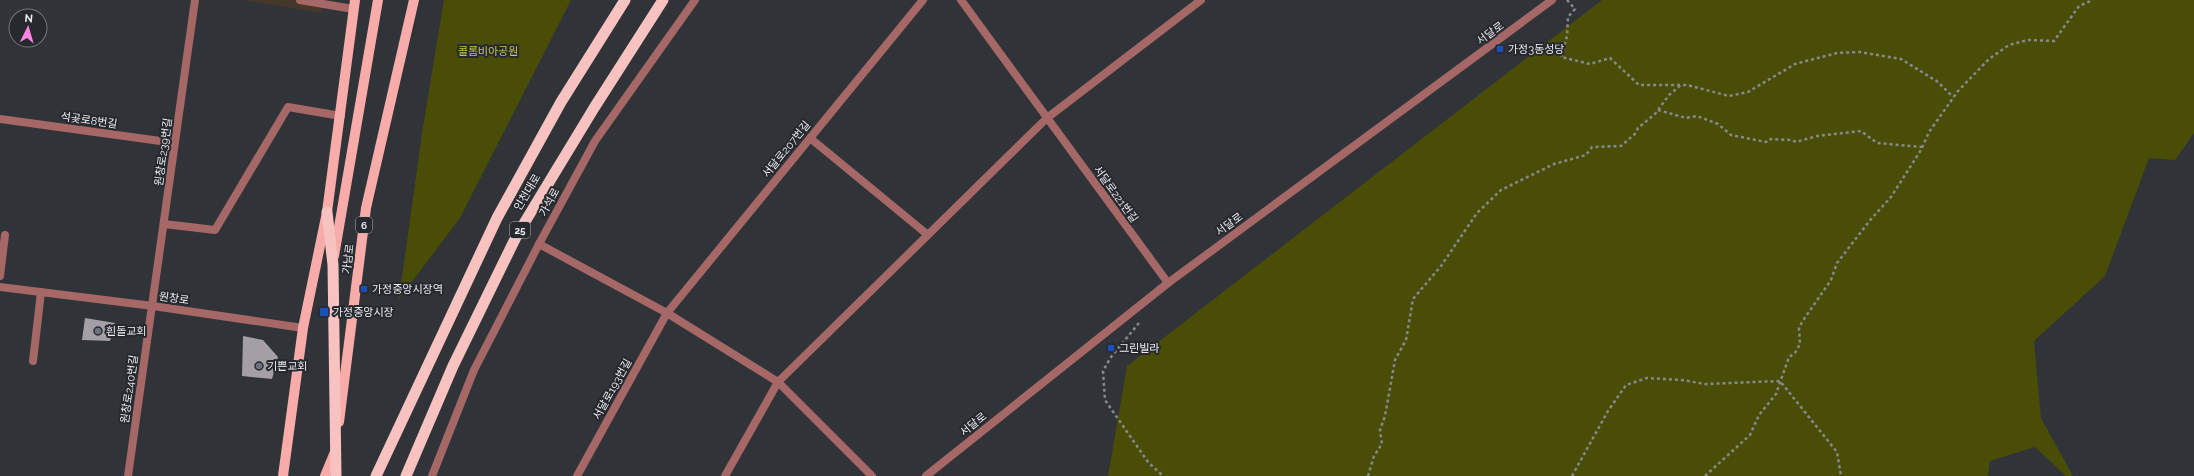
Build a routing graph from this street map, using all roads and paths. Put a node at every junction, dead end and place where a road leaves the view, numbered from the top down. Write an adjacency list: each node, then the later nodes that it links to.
1 (194, 0): 23 (street, 원창로239번길)
2 (300, 0): 15 (street)
3 (378, 0): 30 (main road)
4 (414, 0): 42 (main road, 가남로 / 6)
5 (625, 0): 47 (highway, 인천대로 / 25)
6 (663, 0): 48 (highway, 인천대로 / 25)
7 (695, 0): 29 (street, 가석로)
8 (923, 0): 22 (street, 서달로207번길)
9 (961, 0): 20 (street, 서달로221번길)
10 (1201, 0): 20 (street)
11 (1552, 0): 14 (street, 서달로)
12 (1567, 0): 16 (path)
13 (2093, 0): 17 (path)
14 (1542, 3): 32 (street, 서달로)
15 (354, 5): 19 (main road)
16 (1681, 84): 17 (path); 18 (path)
17 (1953, 97): 24 (path)
18 (1658, 110): 24 (path); 55 (path)
19 (341, 116): 25 (main road); 26 (street)
20 (1047, 118): 28 (street); 32 (street, 서달로221번길)
21 (0, 119): 23 (street, 석곶로8번길)
22 (810, 138): 28 (street); 36 (street, 서달로207번길)
23 (175, 143): 26 (street, 원창로239번길)
24 (1922, 147): 40 (path)
25 (327, 212): 30 (highway); 38 (main road)
26 (164, 224): 35 (street, 원창로239번길)
27 (5, 235): 31 (street)
28 (928, 235): 41 (street)
29 (538, 244): 36 (street); 49 (street, 가석로)
30 (333, 265): 42 (highway)
31 (0, 276)
32 (1168, 283): 53 (street, 서달로)
33 (0, 287): 34 (street, 원창로)
34 (41, 292): 35 (street, 원창로); 39 (street)
35 (153, 306): 38 (street, 원창로); 43 (street, 원창로240번길)
36 (667, 313): 41 (street); 50 (street, 서달로193번길)
37 (1140, 322): 54 (path)
38 (303, 328): 44 (main road)
39 (33, 361)
40 (1780, 381): 56 (path); 57 (path); 58 (path)
41 (778, 382): 51 (street); 52 (street)
42 (335, 454): 45 (main road, 가남로 / 6); 46 (highway)
43 (128, 476)
44 (283, 476)
45 (325, 476)
46 (336, 476)
47 (376, 476)
48 (406, 476)
49 (432, 476)
50 (577, 476)
51 (724, 476)
52 (872, 476)
53 (926, 476)
54 (1163, 476)
55 (1368, 476)
56 (1572, 476)
57 (1705, 476)
58 (1841, 476)

